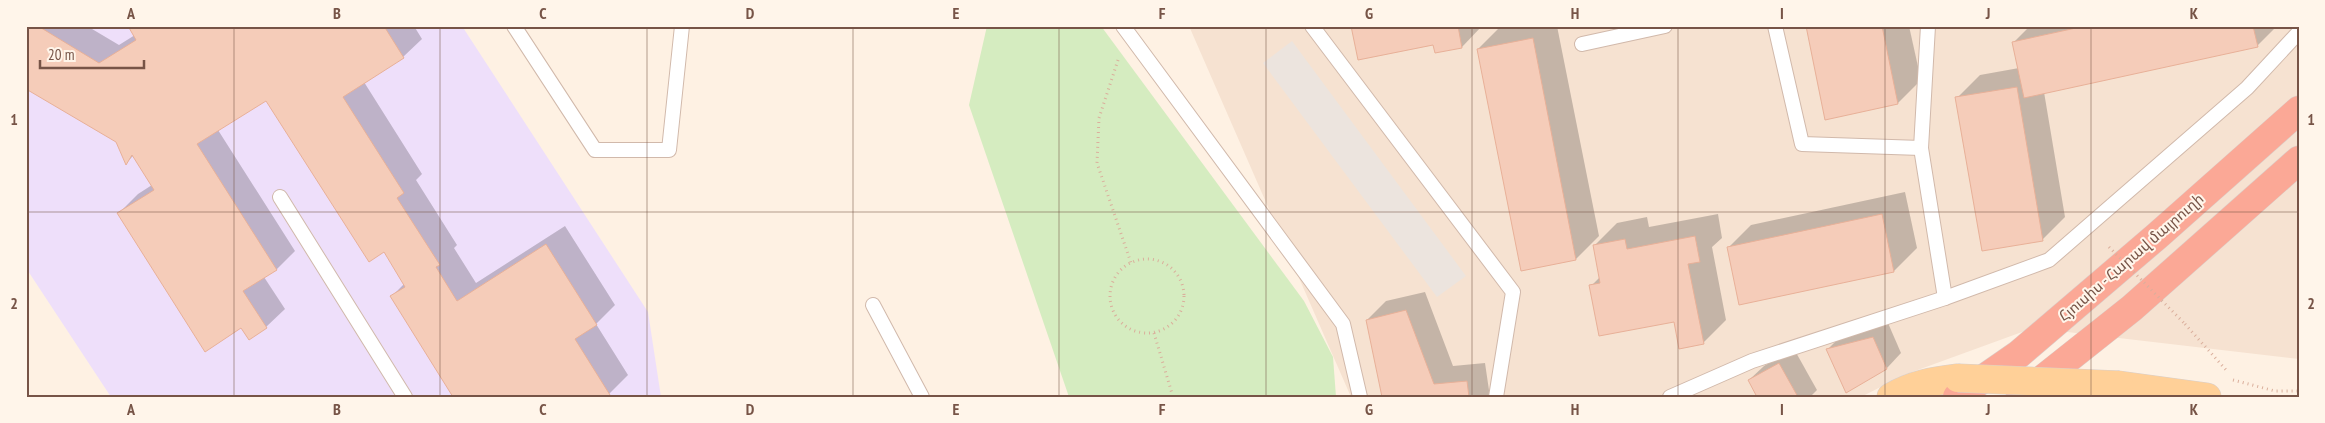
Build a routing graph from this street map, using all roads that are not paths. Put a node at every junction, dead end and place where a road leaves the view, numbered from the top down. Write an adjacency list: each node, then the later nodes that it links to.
1 (514, 26): 2 (lane)
2 (682, 26)
3 (1312, 26): 20 (lane)
4 (1665, 26): 9 (lane)
5 (1775, 26): 11 (lane)
6 (1928, 26): 11 (lane)
7 (1125, 30): 19 (lane)
8 (2299, 32): 14 (lane)
9 (1582, 44)
10 (2299, 110): 16 (highway, Հյուսիս - Հարավ մայրուղի)
11 (1921, 148): 14 (lane)
12 (2299, 160): 23 (highway)
13 (280, 197): 17 (lane)
14 (1945, 298): 21 (lane)
15 (873, 305): 18 (lane)
16 (1957, 387): 22 (main road); 24 (main road, bridge)
17 (405, 397)
18 (922, 397)
19 (1360, 397)
20 (1496, 397)
21 (1670, 397)
22 (1891, 397)
23 (2020, 397)
24 (2207, 397)

